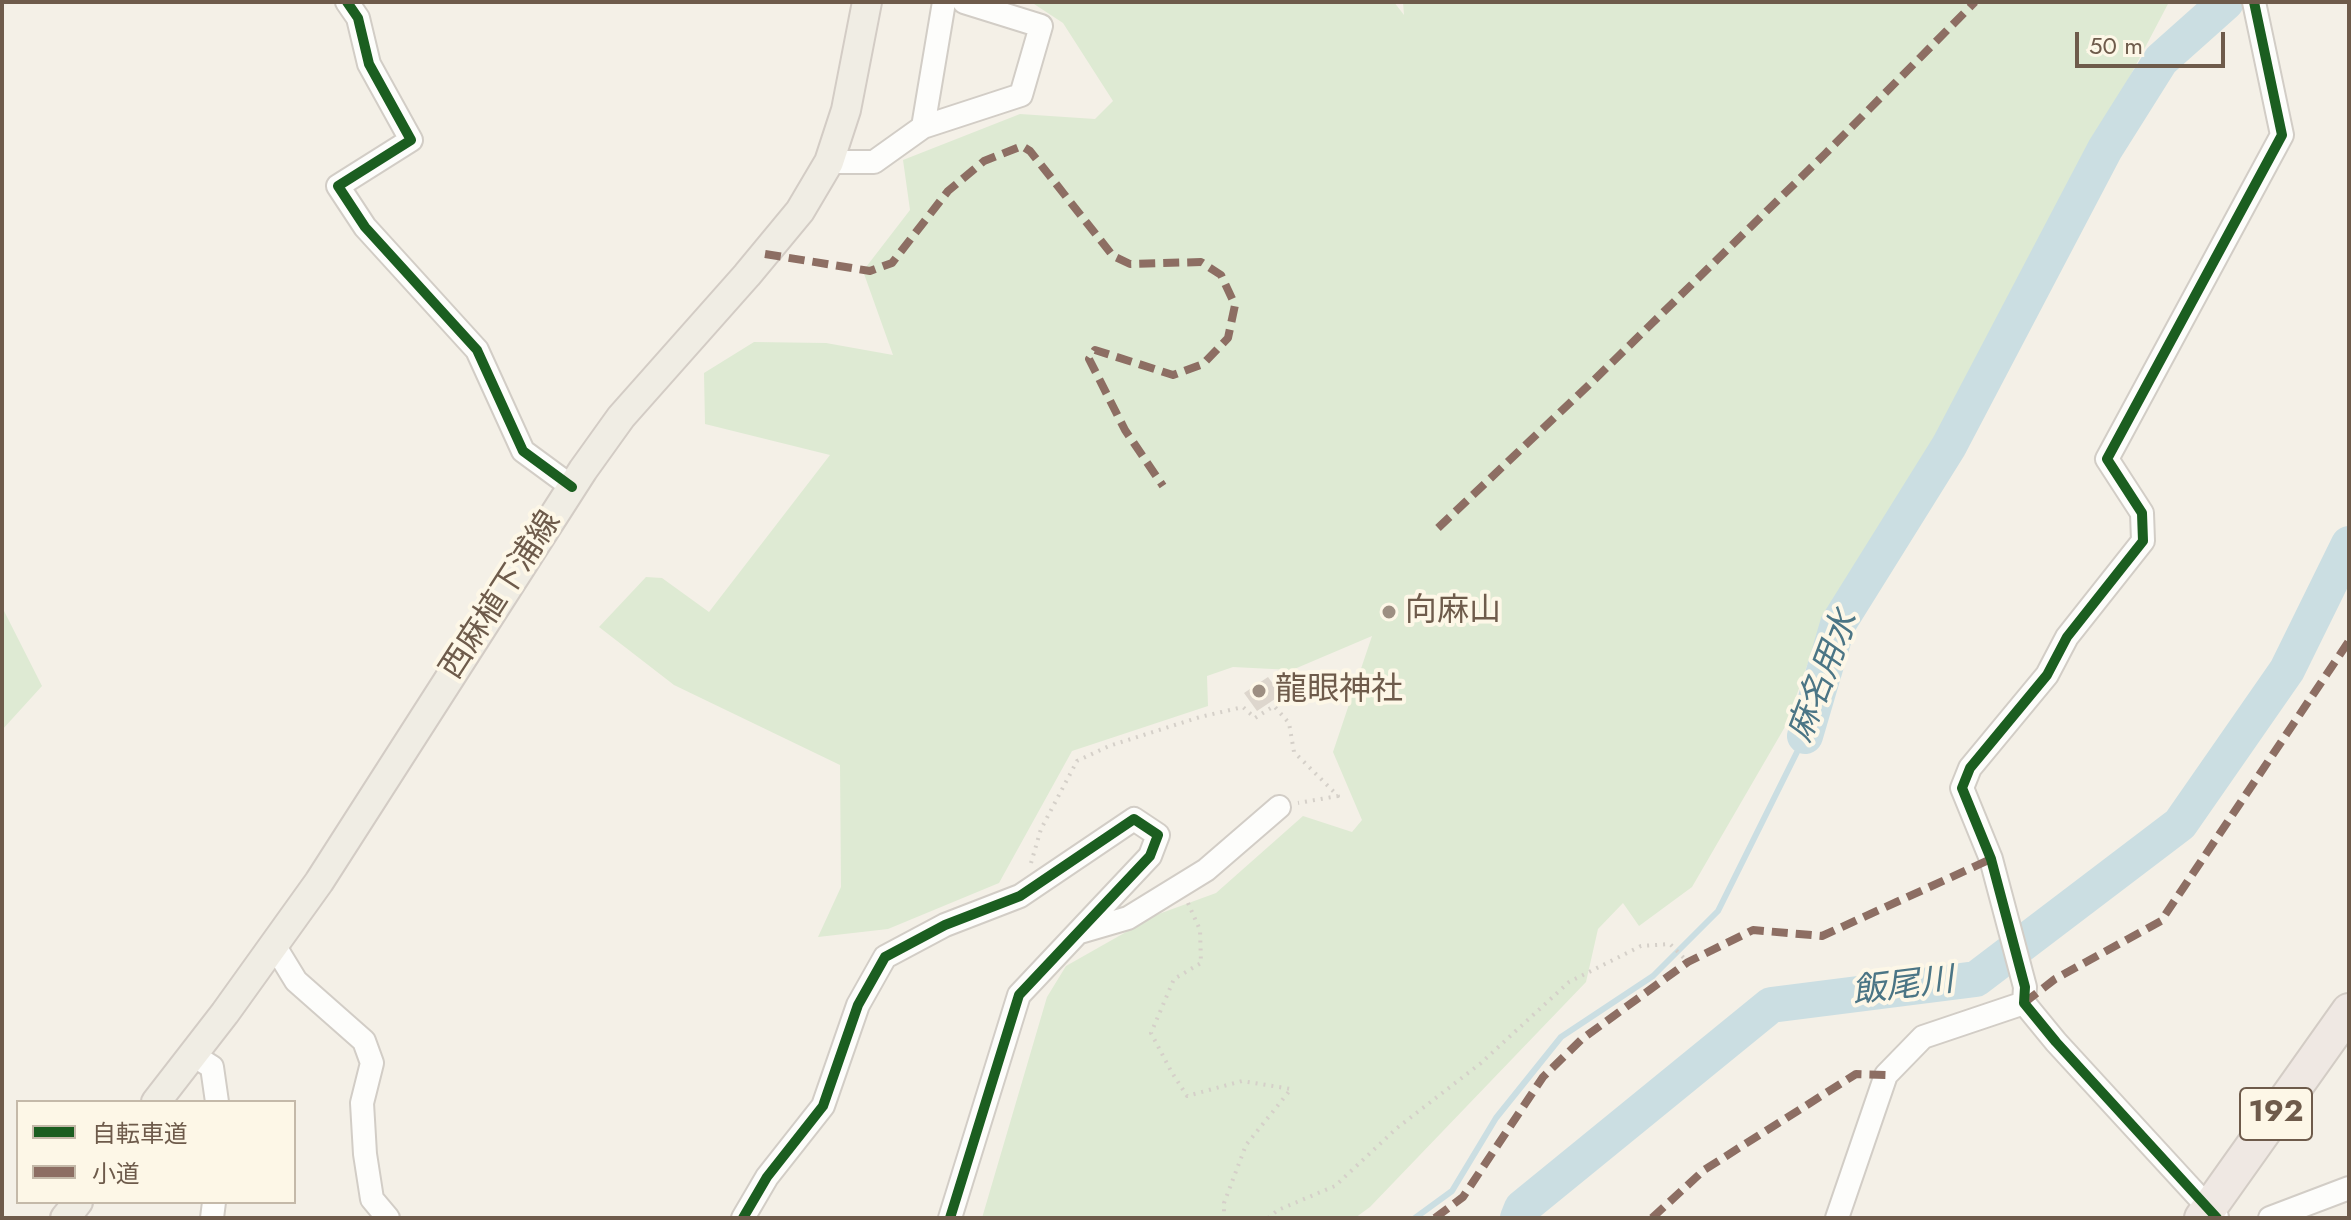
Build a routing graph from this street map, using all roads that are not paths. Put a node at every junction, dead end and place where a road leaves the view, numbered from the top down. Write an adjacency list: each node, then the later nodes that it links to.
1 (347, 2): 8 (street)
2 (867, 2): 7 (main road, 西麻植下浦線)
3 (944, 2): 6 (street)
4 (964, 2): 6 (street)
5 (2254, 2): 12 (street)
6 (923, 127): 7 (street)
7 (829, 162): 8 (main road, 西麻植下浦線)
8 (572, 487): 11 (main road, 西麻植下浦線)
9 (1279, 807): 10 (street)
10 (1076, 933): 20 (street); 21 (street)
11 (274, 945): 14 (main road, 西麻植下浦線); 19 (street)
12 (2024, 995): 18 (street); 22 (street)
13 (2349, 1011): 18 (highway, 192)
14 (193, 1055): 15 (main road, 西麻植下浦線); 16 (street)
15 (158, 1100)
16 (217, 1100)
17 (2349, 1188): 23 (street)
18 (2210, 1214)
19 (388, 1218)
20 (743, 1218)
21 (950, 1218)
22 (1837, 1218)
23 (2270, 1218)

